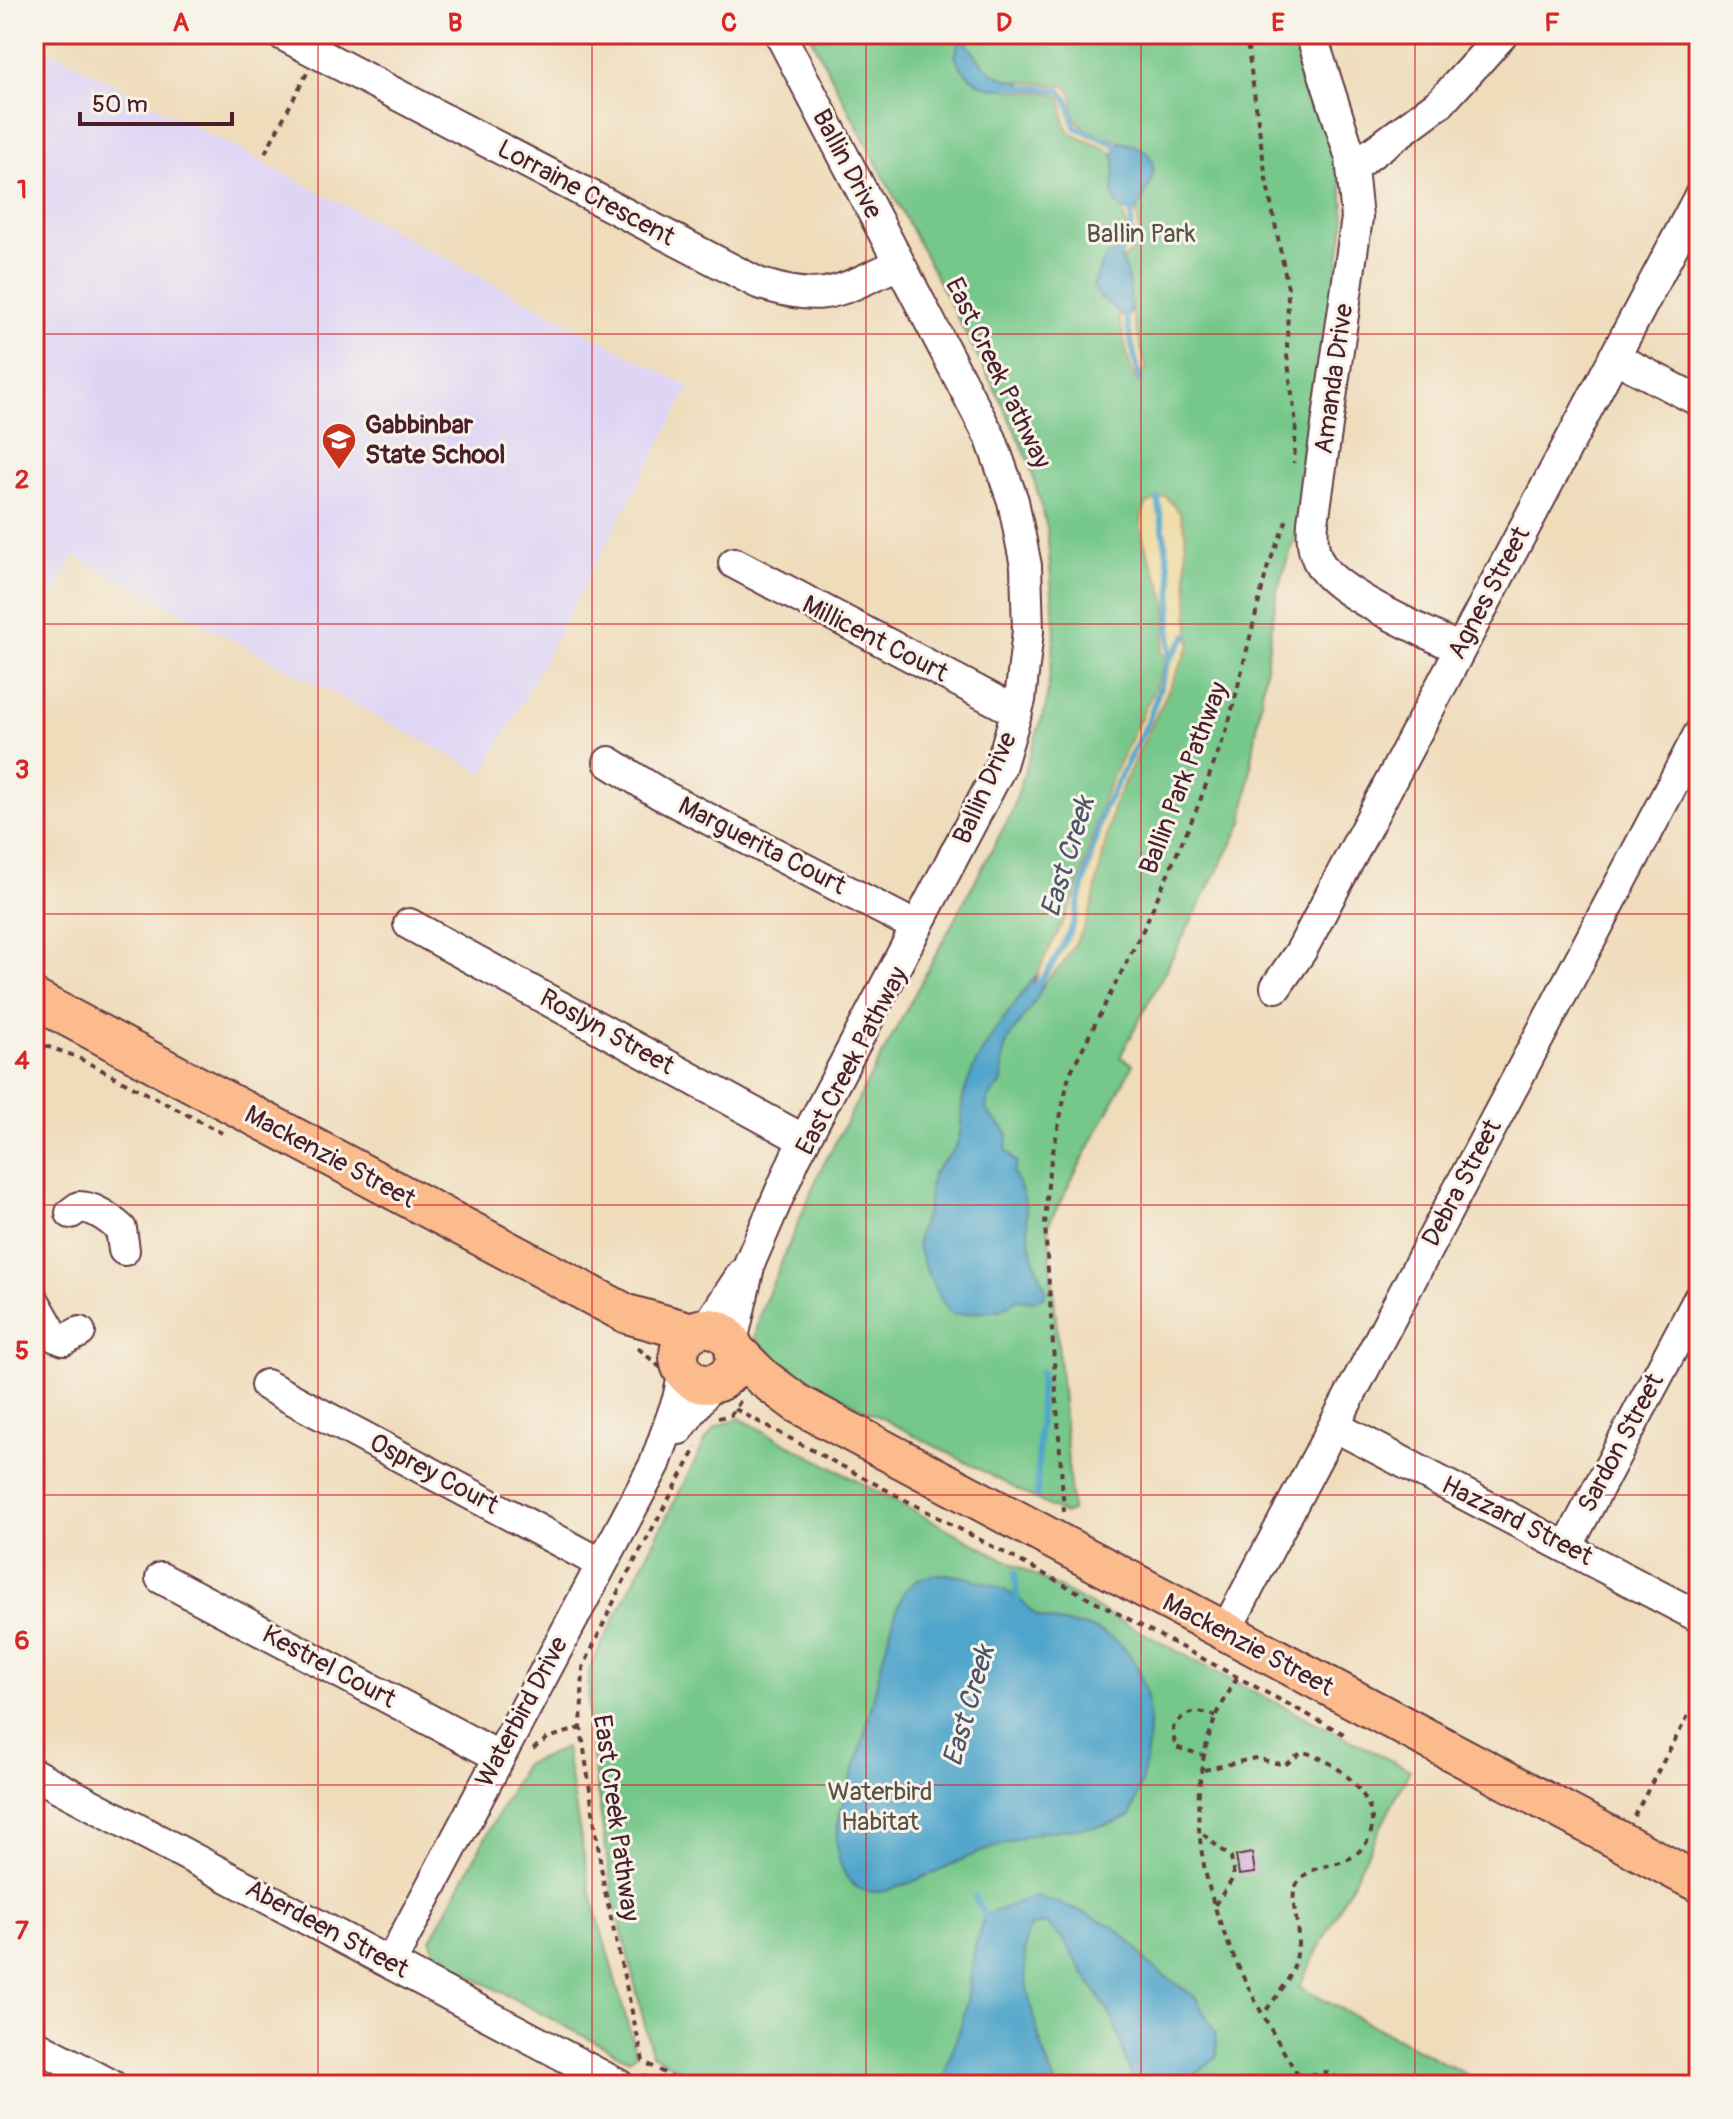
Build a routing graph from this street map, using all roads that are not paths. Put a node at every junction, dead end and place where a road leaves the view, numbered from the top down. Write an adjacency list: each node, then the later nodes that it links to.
1 (281, 34): 7 (street, Lorraine Crescent)
2 (780, 34): 7 (street, Ballin Drive)
3 (1311, 34): 5 (street, Amanda Drive)
4 (1503, 34): 5 (street)
5 (1353, 167): 11 (street, Amanda Drive)
6 (1699, 197): 8 (street, Agnes Street)
7 (899, 264): 12 (street, Ballin Drive)
8 (1614, 357): 9 (street); 11 (street, Agnes Street)
9 (1699, 401)
10 (734, 563): 12 (street, Millicent Court)
11 (1459, 649): 17 (street, Agnes Street)
12 (1017, 712): 16 (street, Ballin Drive)
13 (1699, 734): 27 (street, Debra Street)
14 (609, 762): 16 (street, Marguerita Court)
15 (409, 924): 19 (street, Roslyn Street)
16 (917, 927): 19 (street, Ballin Drive)
17 (1276, 987)
18 (34, 999): 25 (main road, Mackenzie Street)
19 (804, 1140): 25 (street, Ballin Drive)
20 (71, 1213): 21 (street)
21 (124, 1250)
22 (1699, 1298): 28 (street, Sardon Street)
23 (34, 1301): 24 (street)
24 (80, 1332)
25 (715, 1364): 29 (street, Waterbird Drive); 32 (main road, Mackenzie Street)
26 (266, 1385): 29 (street, Osprey Court)
27 (1334, 1426): 28 (street, Hazzard Street); 32 (street, Debra Street)
28 (1567, 1547): 31 (street, Hazzard Street)
29 (602, 1564): 33 (street, Waterbird Drive)
30 (161, 1578): 33 (street, Kestrel Court)
31 (1699, 1617)
32 (1225, 1632): 35 (main road, Mackenzie Street)
33 (498, 1756): 36 (street, Waterbird Drive)
34 (34, 1774): 36 (street, Aberdeen Street)
35 (1699, 1883)
36 (391, 1962): 39 (street, Aberdeen Street)
37 (34, 2044): 38 (street)
38 (111, 2085)
39 (619, 2085)

